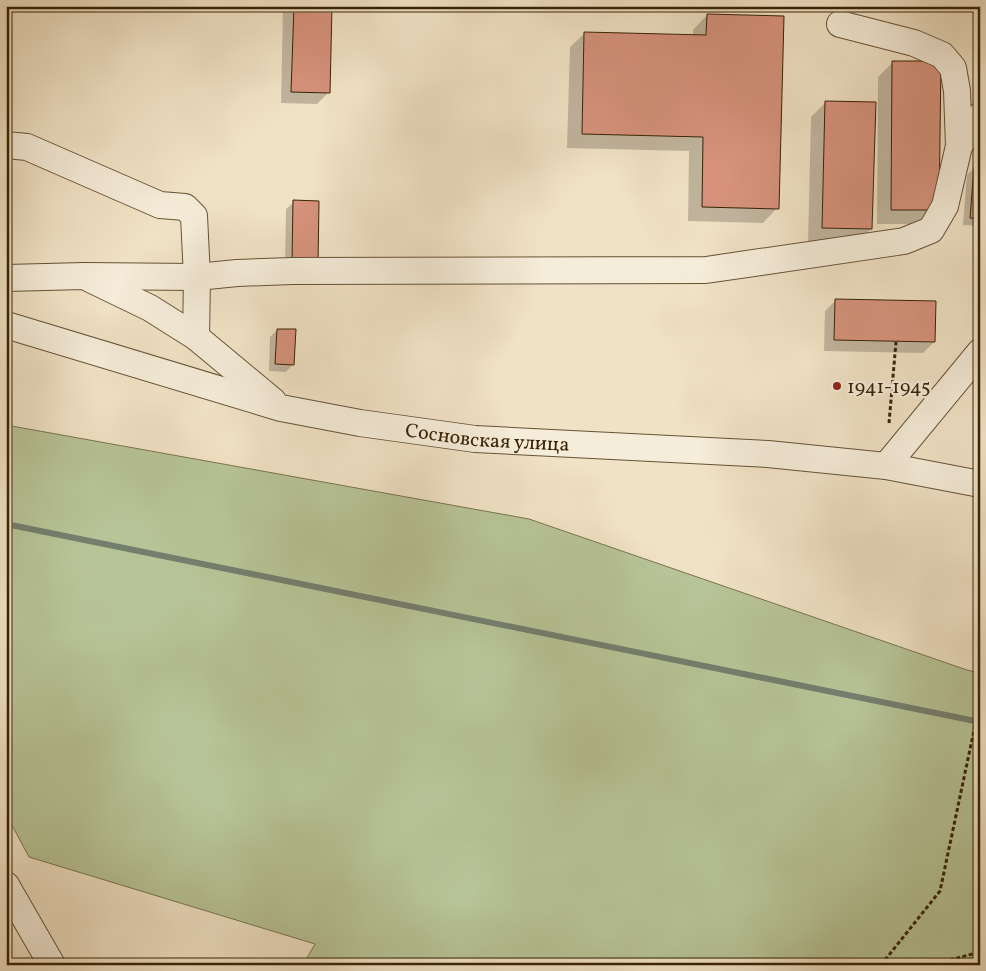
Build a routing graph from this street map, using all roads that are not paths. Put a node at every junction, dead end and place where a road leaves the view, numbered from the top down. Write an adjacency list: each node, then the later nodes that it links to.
1 (840, 24): 4 (street)
2 (980, 116): 4 (street)
3 (6, 145): 6 (street)
4 (959, 146): 6 (street)
5 (84, 276): 6 (street); 7 (street); 9 (street)
6 (197, 277): 9 (street)
7 (6, 278)
8 (6, 325): 11 (street, Сосновская улица)
9 (196, 337): 11 (street)
10 (980, 352): 12 (street)
11 (281, 408): 12 (street, Сосновская улица)
12 (886, 466): 13 (street, Сосновская улица)
13 (980, 484)
14 (6, 885): 15 (street)
15 (52, 965)

